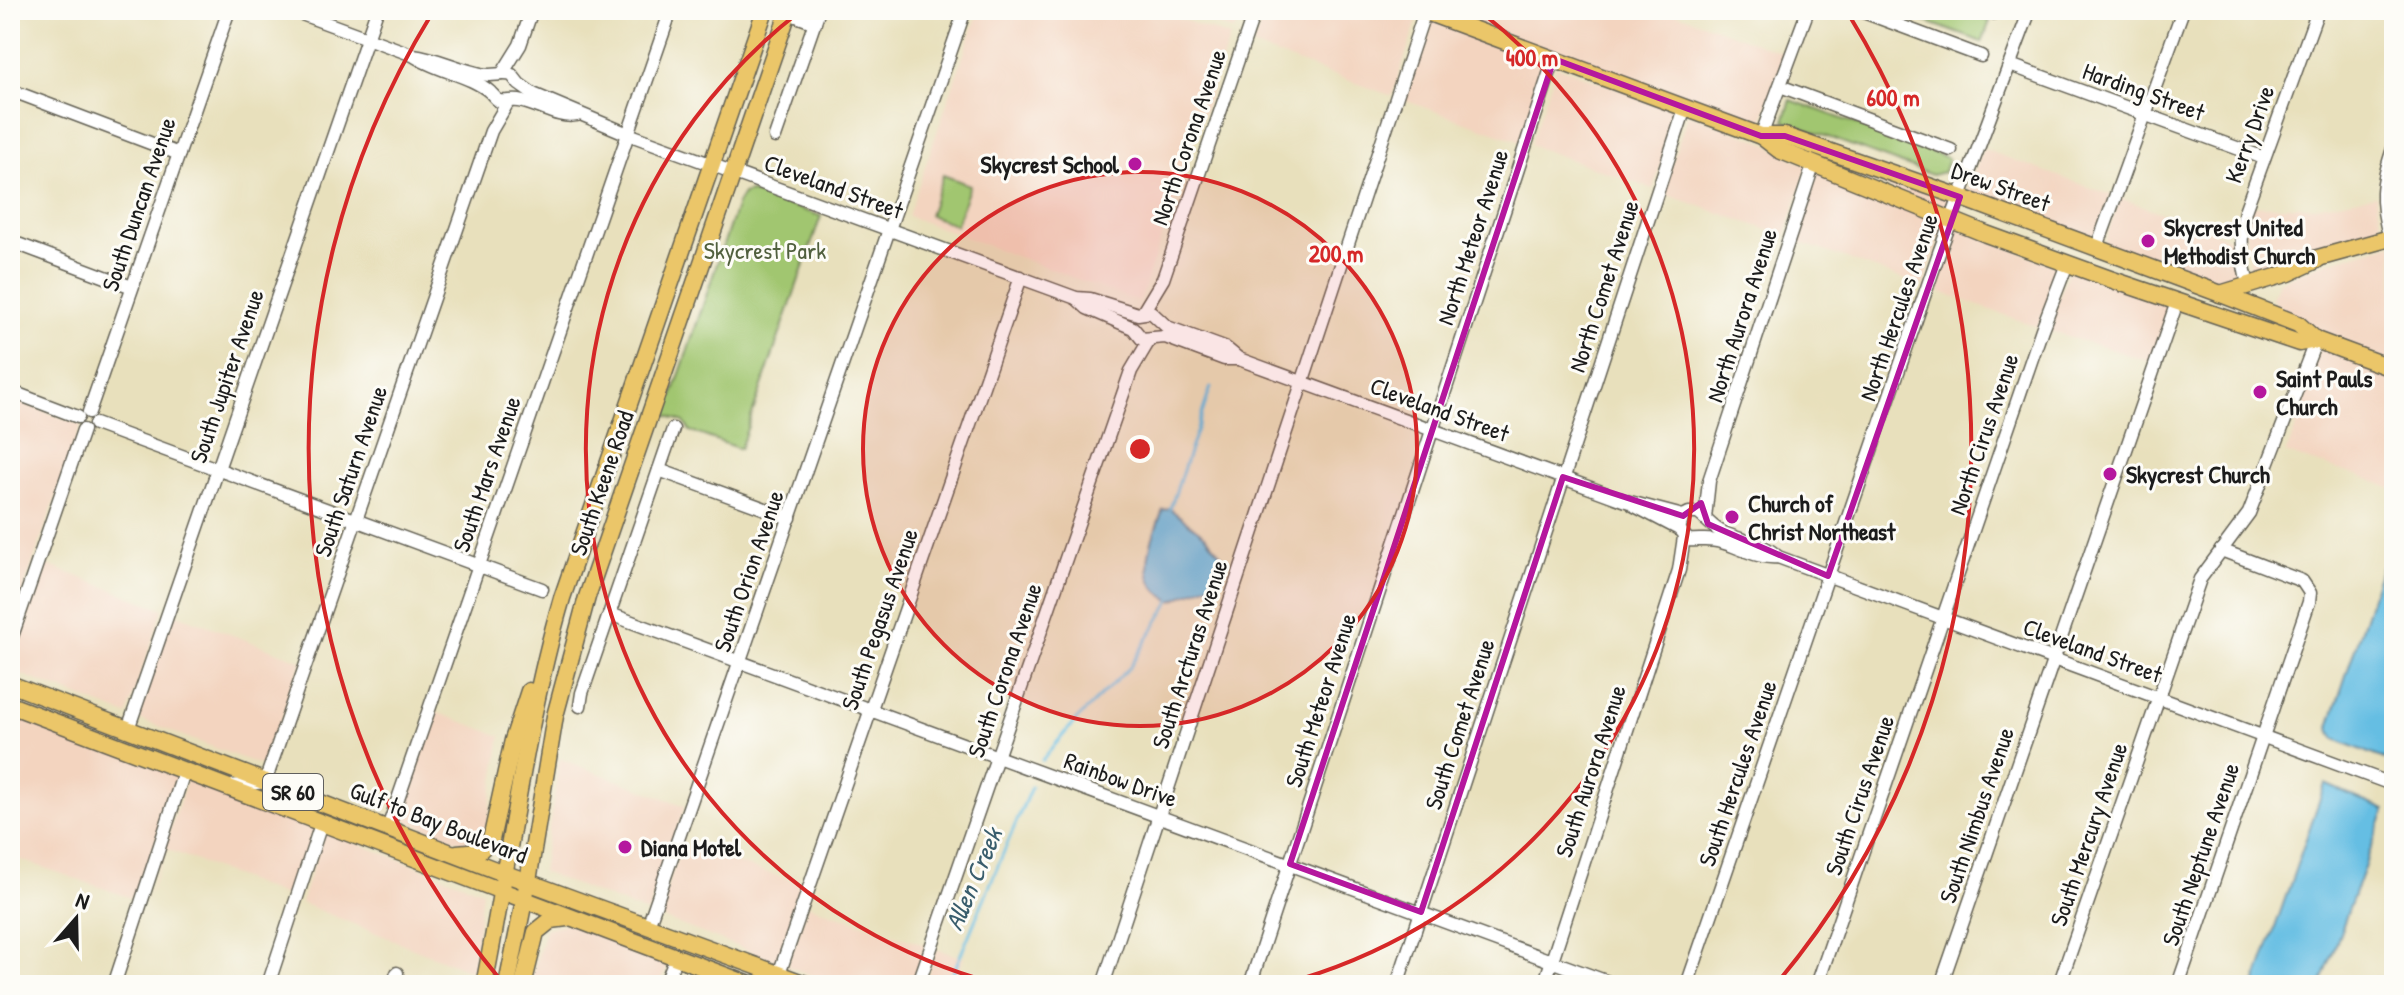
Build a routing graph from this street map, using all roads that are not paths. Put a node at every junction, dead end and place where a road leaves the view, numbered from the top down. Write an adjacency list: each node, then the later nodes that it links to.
1 (229, 10): 37 (street, South Duncan Avenue)
2 (291, 10): 18 (street, Cleveland Street)
3 (377, 10): 18 (street, South Jupiter Avenue)
4 (532, 10): 23 (street)
5 (671, 10): 32 (street, South Mars Avenue)
6 (765, 10): 17 (main road, South Keene Road)
7 (965, 10): 44 (street, South Orion Avenue)
8 (1255, 10): 54 (street, North Corona Avenue)
9 (1808, 10): 24 (street)
10 (1858, 10): 20 (street)
11 (2030, 10): 22 (street, North Hercules Avenue)
12 (2183, 10): 29 (street)
13 (2318, 10): 38 (street, Kerry Drive)
14 (785, 11): 16 (street); 41 (main road, South Keene Road)
15 (1423, 11): 21 (main road, Drew Street); 70 (street, South Arcturas Avenue)
16 (817, 16): 34 (street)
17 (757, 32): 40 (main road, South Keene Road); 41 (main road)
18 (367, 37): 19 (street, Cleveland Street); 75 (street, South Jupiter Avenue)
19 (413, 55): 23 (street, Cleveland Street); 26 (street, Cleveland Street)
20 (1981, 56)
21 (1554, 59): 28 (main road, Drew Street); 74 (street, North Meteor Avenue)
22 (2010, 65): 29 (street, Harding Street); 42 (street, North Hercules Avenue)
23 (508, 78): 26 (street, South Saturn Avenue); 27 (street, South Saturn Avenue); 30 (street, Cleveland Street)
24 (1780, 86): 33 (street); 36 (street)
25 (10, 90): 37 (street)
26 (493, 95): 27 (street, Cleveland Street); 31 (street, South Saturn Avenue)
27 (511, 101): 30 (street, Cleveland Street); 31 (street, South Saturn Avenue)
28 (1685, 108): 33 (main road, Drew Street); 77 (street, North Comet Avenue)
29 (2144, 114): 38 (street, Harding Street); 47 (street)
30 (577, 115): 32 (street, Cleveland Street)
31 (491, 131): 80 (street, South Saturn Avenue)
32 (628, 134): 40 (street, Cleveland Street); 86 (street, South Mars Avenue)
33 (1761, 136): 39 (main road, Drew Street); 42 (main road, Drew Street)
34 (775, 137)
35 (2394, 146): 45 (street)
36 (1951, 150)
37 (179, 154): 56 (street, South Duncan Avenue)
38 (2264, 158): 51 (street, Kerry Drive)
39 (1814, 163): 43 (main road, Drew Street); 78 (street, North Aurora Avenue)
40 (712, 165): 41 (street, Cleveland Street); 61 (main road); 93 (main road, South Keene Road)
41 (733, 173): 44 (street, Cleveland Street); 61 (main road, South Keene Road)
42 (1960, 197): 43 (street, North Hercules Avenue); 47 (main road, Drew Street)
43 (1951, 220): 48 (main road, Drew Street); 88 (street, North Hercules Avenue)
44 (889, 230): 52 (street, Cleveland Street); 79 (street, South Orion Avenue)
45 (2392, 238): 49 (main road)
46 (10, 241): 56 (street)
47 (2097, 247): 50 (main road, Drew Street)
48 (2071, 260): 50 (main road); 57 (main road, Drew Street); 59 (main road, Drew Street); 91 (street, North Cirus Avenue)
49 (2317, 260): 51 (main road); 53 (main road)
50 (2149, 267): 55 (main road, Drew Street)
51 (2246, 276): 55 (main road)
52 (1021, 277): 58 (street, Cleveland Street); 100 (street, South Pegasus Avenue)
53 (2276, 278): 57 (main road); 63 (main road)
54 (1163, 279): 60 (street, North Corona Avenue); 62 (street, North Corona Avenue)
55 (2196, 284): 57 (main road, Drew Street)
56 (132, 287): 72 (street, South Duncan Avenue)
57 (2221, 294): 63 (main road, Drew Street)
58 (1076, 298): 60 (street, Cleveland Street); 64 (street, Cleveland Street)
59 (2177, 302): 66 (main road, Drew Street); 94 (street, South Nimbus Avenue)
60 (1140, 313): 62 (street, Cleveland Street); 64 (street, North Corona Avenue)
61 (684, 315): 114 (main road, South Keene Road)
62 (1159, 320): 65 (street, North Corona Avenue); 67 (street, Cleveland Street)
63 (2298, 324): 66 (main road, Drew Street)
64 (1134, 331): 65 (street, Cleveland Street); 69 (street, South Corona Avenue)
65 (1153, 338): 67 (street, Cleveland Street); 69 (street, South Corona Avenue)
66 (2316, 340): 68 (main road, Drew Street); 84 (street, South Mercury Avenue)
67 (1239, 359): 70 (street, Cleveland Street)
68 (2394, 369)
69 (1131, 371): 103 (street, South Corona Avenue)
70 (1301, 382): 74 (street, Cleveland Street); 108 (street, South Arcturas Avenue)
71 (10, 391): 72 (street)
72 (86, 421): 75 (street); 92 (street, South Duncan Avenue)
73 (673, 429): 76 (street)
74 (1431, 429): 77 (street, Cleveland Street); 112 (street, South Meteor Avenue)
75 (217, 468): 80 (street); 101 (street, South Jupiter Avenue)
76 (659, 470): 79 (street); 90 (street)
77 (1563, 477): 82 (street, Cleveland Street); 117 (street, South Comet Avenue)
78 (1709, 481): 81 (street, North Aurora Avenue); 82 (street, North Aurora Avenue)
79 (790, 518): 95 (street, South Orion Avenue)
80 (356, 520): 86 (street); 105 (street, South Saturn Avenue)
81 (1706, 521): 82 (street, Cleveland Street); 83 (street, North Aurora Avenue); 85 (street, Cleveland Street)
82 (1684, 524): 83 (street, Cleveland Street); 87 (street, South Aurora Avenue)
83 (1700, 539): 85 (street, Cleveland Street); 87 (street, South Aurora Avenue)
84 (2221, 550): 97 (street, South Mercury Avenue); 102 (street, South Neptune Avenue)
85 (1778, 557): 88 (street, Cleveland Street)
86 (477, 565): 89 (street); 110 (street, South Mars Avenue)
87 (1679, 570): 121 (street, South Aurora Avenue)
88 (1828, 576): 91 (street, Cleveland Street); 137 (street, South Hercules Avenue)
89 (542, 589)
90 (610, 614): 95 (street, Rainbow Drive); 99 (street)
91 (1942, 619): 94 (street, Cleveland Street); 138 (street, South Cirus Avenue)
92 (10, 642)
93 (545, 657): 111 (main road); 113 (main road, South Keene Road)
94 (2053, 659): 97 (street, Cleveland Street); 139 (street, South Nimbus Avenue)
95 (740, 662): 100 (street, Rainbow Drive); 119 (street, South Orion Avenue)
96 (10, 684): 101 (main road, Gulf to Bay Boulevard / SR 60)
97 (2158, 697): 102 (street, Cleveland Street); 140 (street, South Mercury Avenue)
98 (10, 705): 104 (main road, Gulf to Bay Boulevard / SR 60)
99 (580, 706)
100 (871, 709): 103 (street, Rainbow Drive); 122 (street, South Pegasus Avenue)
101 (128, 729): 105 (main road, Gulf to Bay Boulevard / SR 60)
102 (2263, 736): 107 (street, Cleveland Street); 141 (street, South Neptune Avenue)
103 (997, 756): 108 (street, Rainbow Drive); 131 (street, South Corona Avenue)
104 (184, 772): 106 (main road, Gulf to Bay Boulevard / SR 60); 123 (street)
105 (265, 782): 106 (street); 110 (main road, Gulf to Bay Boulevard / SR 60)
106 (220, 785): 109 (main road, Gulf to Bay Boulevard / SR 60)
107 (2394, 785)
108 (1159, 816): 112 (street, Rainbow Drive); 132 (street, South Arcturas Avenue)
109 (321, 824): 115 (main road, Gulf to Bay Boulevard / SR 60); 124 (street)
110 (388, 828): 111 (main road, Gulf to Bay Boulevard / SR 60)
111 (454, 854): 113 (main road, Gulf to Bay Boulevard / SR 60)
112 (1290, 864): 117 (street, Rainbow Drive); 133 (street, South Meteor Avenue)
113 (506, 874): 114 (main road, Gulf to Bay Boulevard / SR 60); 115 (main road, South Keene Road)
114 (528, 881): 116 (main road, South Keene Road); 119 (main road, Gulf to Bay Boulevard / SR 60)
115 (503, 893): 116 (main road, Gulf to Bay Boulevard / SR 60); 125 (main road, South Keene Road)
116 (523, 901): 118 (main road, Gulf to Bay Boulevard / SR 60); 126 (main road, South Keene Road)
117 (1421, 912): 121 (street, Rainbow Drive); 134 (street, South Comet Avenue)
118 (569, 918): 120 (main road, Gulf to Bay Boulevard / SR 60); 127 (main road)
119 (648, 926): 122 (main road, Gulf to Bay Boulevard / SR 60)
120 (676, 957): 128 (street); 129 (main road, Gulf to Bay Boulevard / SR 60)
121 (1551, 961): 135 (street, South Aurora Avenue); 136 (street, Rainbow Drive)
122 (779, 974): 130 (main road, Gulf to Bay Boulevard / SR 60)
123 (114, 985)
124 (268, 985)
125 (484, 985)
126 (507, 985)
127 (523, 985)
128 (665, 985)
129 (750, 985)
130 (808, 985)
131 (918, 985)
132 (1103, 985)
133 (1250, 985)
134 (1397, 985)
135 (1544, 985)
136 (1616, 985)
137 (1687, 985)
138 (1817, 985)
139 (1941, 985)
140 (2059, 985)
141 (2178, 985)

